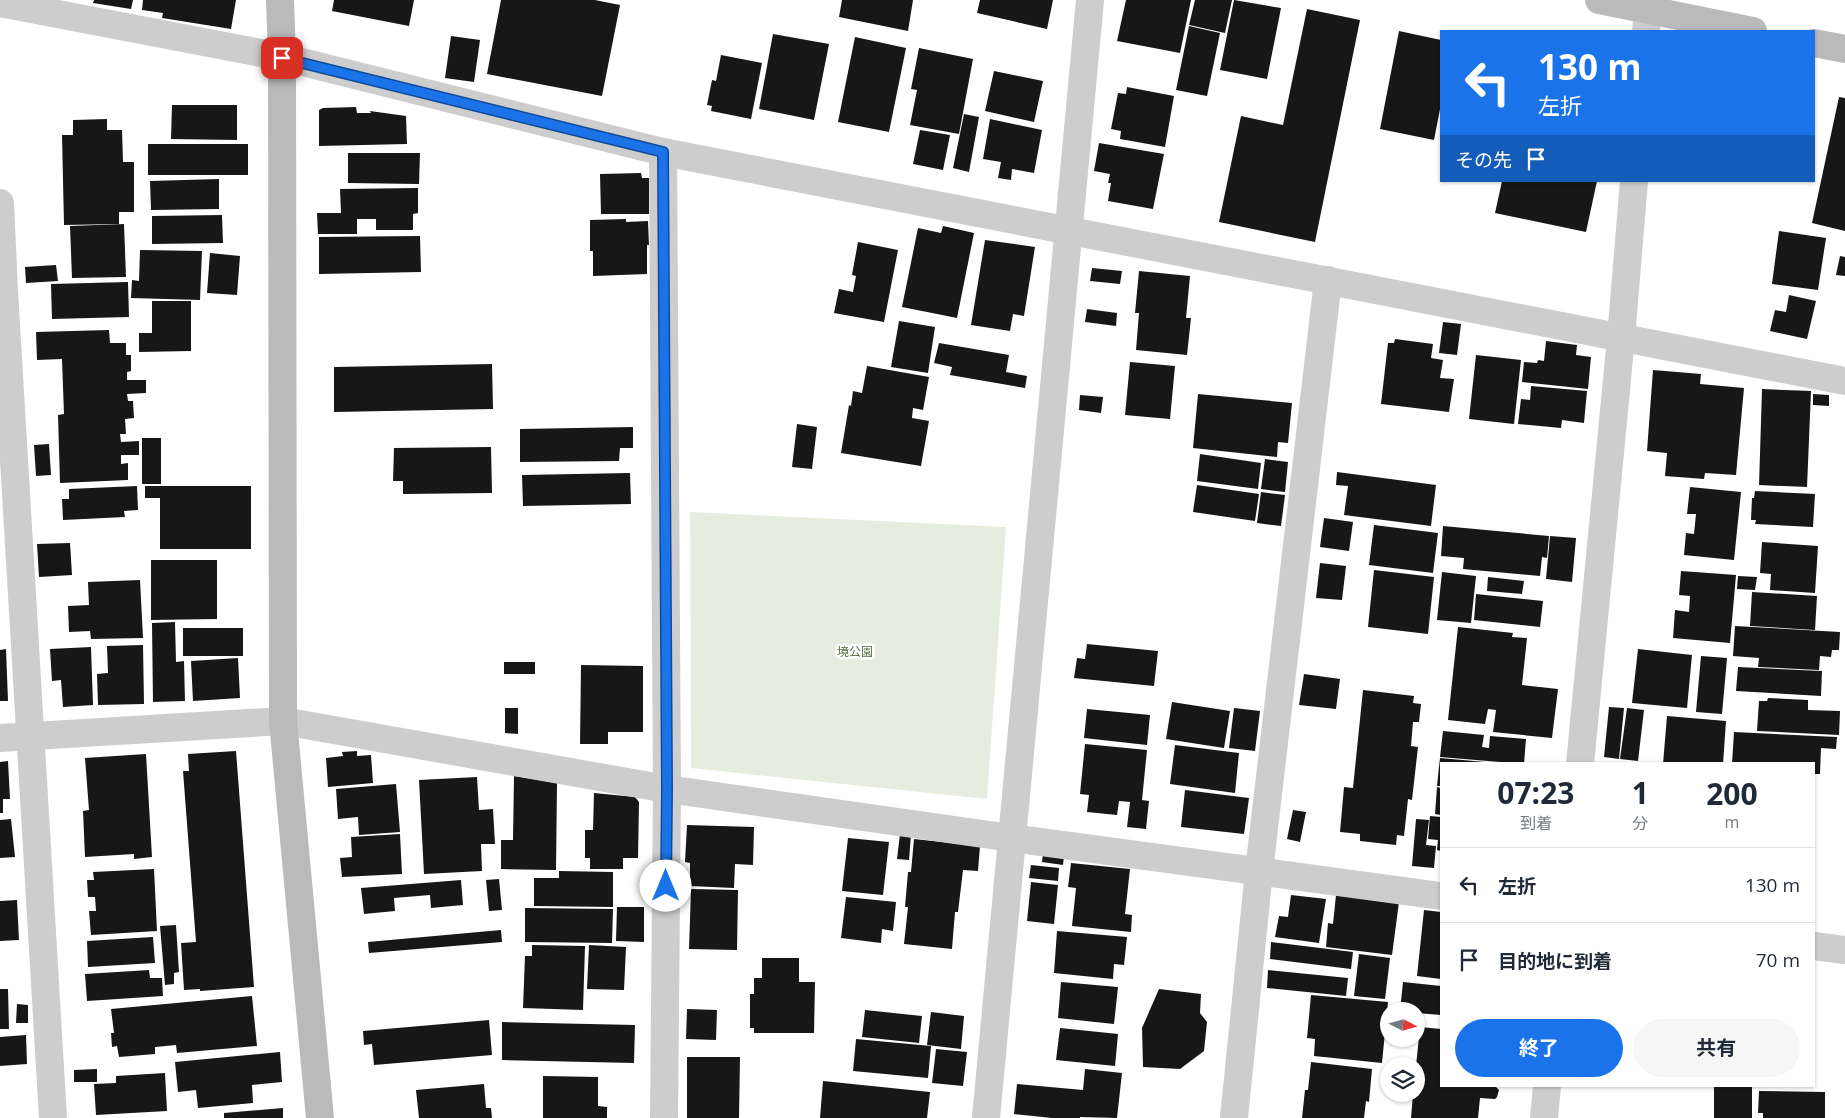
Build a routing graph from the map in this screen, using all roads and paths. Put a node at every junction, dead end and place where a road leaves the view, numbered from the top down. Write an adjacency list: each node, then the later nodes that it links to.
1 (280, 0): 9 (street)
2 (1090, 0): 13 (street)
3 (1598, 0): 5 (street)
4 (0, 3): 9 (street)
5 (1647, 14): 6 (street)
6 (1747, 30)
7 (1815, 43): 8 (street)
8 (1845, 49)
9 (282, 58): 10 (street); 17 (street)
10 (663, 152): 13 (street); 21 (street)
11 (1634, 182): 15 (street)
12 (0, 203): 18 (street)
13 (1070, 230): 14 (street); 22 (street)
14 (1328, 280): 15 (street); 23 (street)
15 (1621, 338): 16 (street); 20 (street)
16 (1845, 381)
17 (283, 722): 18 (street); 21 (street); 29 (street)
18 (31, 736): 19 (street); 28 (street)
19 (0, 738)
20 (1580, 762)
21 (667, 789): 22 (street); 30 (street)
22 (1011, 838): 23 (street); 31 (street)
23 (1259, 871): 24 (street); 32 (street)
24 (1440, 896)
25 (1815, 946): 26 (street)
26 (1845, 950)
27 (1547, 1087): 33 (street)
28 (52, 1118)
29 (320, 1118)
30 (664, 1118)
31 (986, 1118)
32 (1234, 1118)
33 (1544, 1118)

